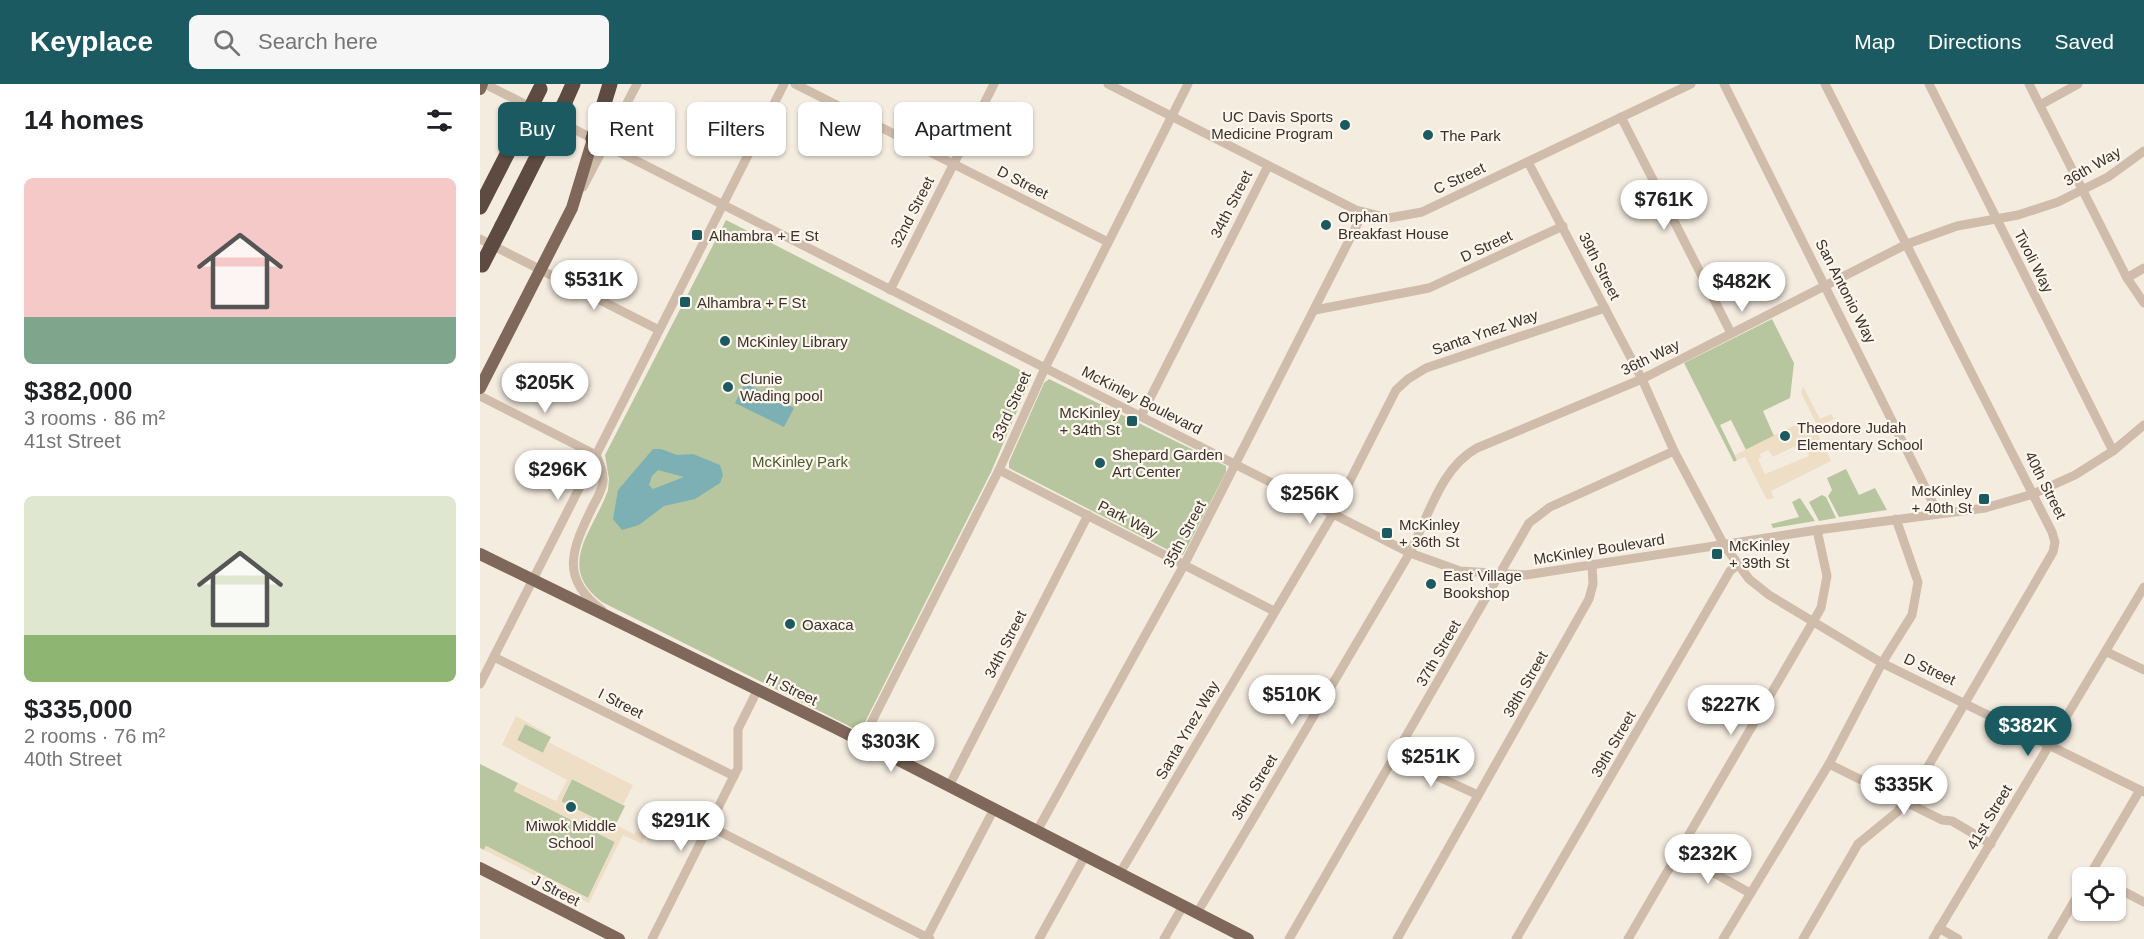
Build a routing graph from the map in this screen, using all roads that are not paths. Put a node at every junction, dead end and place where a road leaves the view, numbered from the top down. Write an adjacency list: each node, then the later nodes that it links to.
1 (483, 84): 17 (main road); 23 (street, McKinley Boulevard)
2 (573, 84): 40 (highway, bridge)
3 (610, 84): 18 (highway)
4 (637, 84): 19 (street)
5 (784, 84): 31 (street)
6 (795, 84): 28 (street, D Street)
7 (994, 84): 28 (street, 32nd Street)
8 (1108, 84): 21 (street, C Street)
9 (1188, 84): 21 (street, 33rd Street)
10 (1690, 84): 22 (street, C Street)
11 (1724, 84): 43 (street, San Antonio Way)
12 (1825, 84): 38 (street, 40th Street)
13 (1929, 84): 34 (street, Tivoli Way)
14 (2029, 84): 20 (street)
15 (2078, 84): 20 (street)
16 (541, 87): 32 (highway, bridge)
17 (480, 89)
18 (607, 102)
19 (625, 102)
20 (2040, 105): 30 (street)
21 (1172, 116): 29 (street, C Street); 37 (street, 33rd Street)
22 (1621, 117): 27 (street, C Street); 49 (street)
23 (588, 136)
24 (2144, 151): 30 (street, 36th Way)
25 (593, 156): 41 (main road)
26 (627, 156): 31 (street, McKinley Boulevard)
27 (1528, 162): 33 (street, C Street); 35 (street, 39th Street)
28 (953, 164): 37 (street, D Street); 44 (street, 32nd Street)
29 (1268, 166): 33 (street, C Street); 54 (street, 34th Street)
30 (2083, 190): 34 (street, 36th Way); 42 (street)
31 (723, 205): 44 (street, McKinley Boulevard); 48 (street)
32 (480, 207)
33 (1363, 213): 47 (street, 35th Street)
34 (1996, 219): 38 (street, 36th Way); 57 (street, Tivoli Way)
35 (1563, 226): 46 (street, 39th Street); 47 (street, D Street)
36 (480, 239): 41 (street)
37 (1108, 242): 50 (street, 33rd Street)
38 (1907, 244): 43 (street, 36th Way); 61 (street, 40th Street)
39 (2144, 268): 42 (street)
40 (481, 269)
41 (540, 269): 48 (street); 52 (main road)
42 (2127, 278): 45 (street)
43 (1826, 285): 49 (street, 36th Way); 62 (street, San Antonio Way)
44 (890, 290): 50 (street, McKinley Boulevard)
45 (2144, 303)
46 (1605, 308): 51 (street, 39th Street); 63 (street, Santa Ynez Way)
47 (1315, 310): 59 (street, 35th Street)
48 (659, 330): 58 (street)
49 (1731, 333): 51 (street, 36th Way)
50 (1045, 368): 54 (street, McKinley Boulevard); 60 (street, 33rd Street)
51 (1641, 379): 56 (street, 39th Street); 68 (street, 36th Way)
52 (480, 388)
53 (480, 396): 58 (street)
54 (1141, 416): 59 (street, McKinley Boulevard)
55 (2144, 425): 57 (street, McKinley Boulevard)
56 (1674, 451): 67 (street, 39th Street); 73 (street, 37th Street)
57 (2113, 451): 61 (street, McKinley Boulevard)
58 (596, 455): 74 (street); 77 (street)
59 (1237, 464): 63 (street, McKinley Boulevard); 71 (street, 35th Street)
60 (999, 470): 64 (street, Park Way); 86 (street, 33rd Street)
61 (2033, 494): 62 (street, McKinley Boulevard); 85 (street, 40th Street)
62 (1938, 513): 65 (street, McKinley Boulevard)
63 (1333, 514): 68 (street, McKinley Boulevard); 76 (street, Santa Ynez Way)
64 (1088, 515): 71 (street, Park Way); 91 (street, 34th Street)
65 (1896, 519): 66 (street, McKinley Boulevard); 81 (street)
66 (1818, 530): 67 (street, McKinley Boulevard); 78 (street)
67 (1724, 545): 70 (street, McKinley Boulevard); 72 (street, D Street)
68 (1410, 553): 73 (street, McKinley Boulevard); 109 (street, 36th Street)
69 (480, 554): 74 (main road, H Street)
70 (1592, 564): 73 (street, McKinley Boulevard); 93 (street, 38th Street)
71 (1185, 565): 76 (street, Park Way); 97 (street, 35th Street)
72 (1737, 565): 78 (street, D Street); 119 (street, 39th Street)
73 (1501, 575): 88 (street, 37th Street)
74 (533, 579): 77 (main road, H Street); 80 (street)
75 (2144, 587): 79 (street, 41st Street)
76 (1274, 611): 103 (street, Santa Ynez Way)
77 (609, 615): 84 (main road, H Street)
78 (1814, 620): 81 (street, D Street); 99 (street)
79 (2107, 652): 82 (street); 87 (street, 41st Street)
80 (494, 657): 83 (street); 90 (street, I Street)
81 (1882, 663): 85 (street, D Street); 89 (street)
82 (2144, 670)
83 (480, 684)
84 (758, 689): 86 (main road, H Street); 90 (street)
85 (1966, 702): 87 (street, D Street); 94 (street, 40th Street)
86 (862, 741): 91 (main road, H Street)
87 (2051, 744): 92 (street, D Street); 98 (street, 41st Street)
88 (1395, 757): 93 (street); 117 (street, 37th Street)
89 (1829, 764): 94 (street); 104 (street)
90 (734, 776): 96 (street)
91 (949, 786): 95 (main road, H Street)
92 (2142, 791): 101 (street)
93 (1479, 795): 118 (street, 38th Street)
94 (1906, 802): 98 (street); 122 (street, 40th Street)
95 (994, 809): 97 (main road, H Street); 111 (street)
96 (709, 826): 111 (street); 113 (street)
97 (1037, 831): 100 (main road, H Street)
98 (1991, 844): 110 (street, 41st Street)
99 (1678, 853): 104 (street); 120 (street)
100 (1085, 856): 103 (main road, H Street); 114 (street)
101 (2097, 867)
102 (480, 868): 112 (main road, J Street)
103 (1120, 873): 108 (main road, H Street)
104 (1750, 893): 121 (street)
105 (2126, 893): 106 (street)
106 (2144, 902)
107 (2072, 905): 125 (street)
108 (1183, 906): 109 (main road, H Street); 115 (street)
109 (1197, 913): 116 (main road, H Street)
110 (1939, 928): 123 (street, 41st Street); 124 (street)
111 (928, 938)
112 (620, 939)
113 (652, 939)
114 (1039, 939)
115 (1164, 939)
116 (1248, 939)
117 (1289, 939)
118 (1397, 939)
119 (1516, 939)
120 (1628, 939)
121 (1724, 939)
122 (1803, 939)
123 (1933, 939)
124 (1958, 939)
125 (2052, 939)

